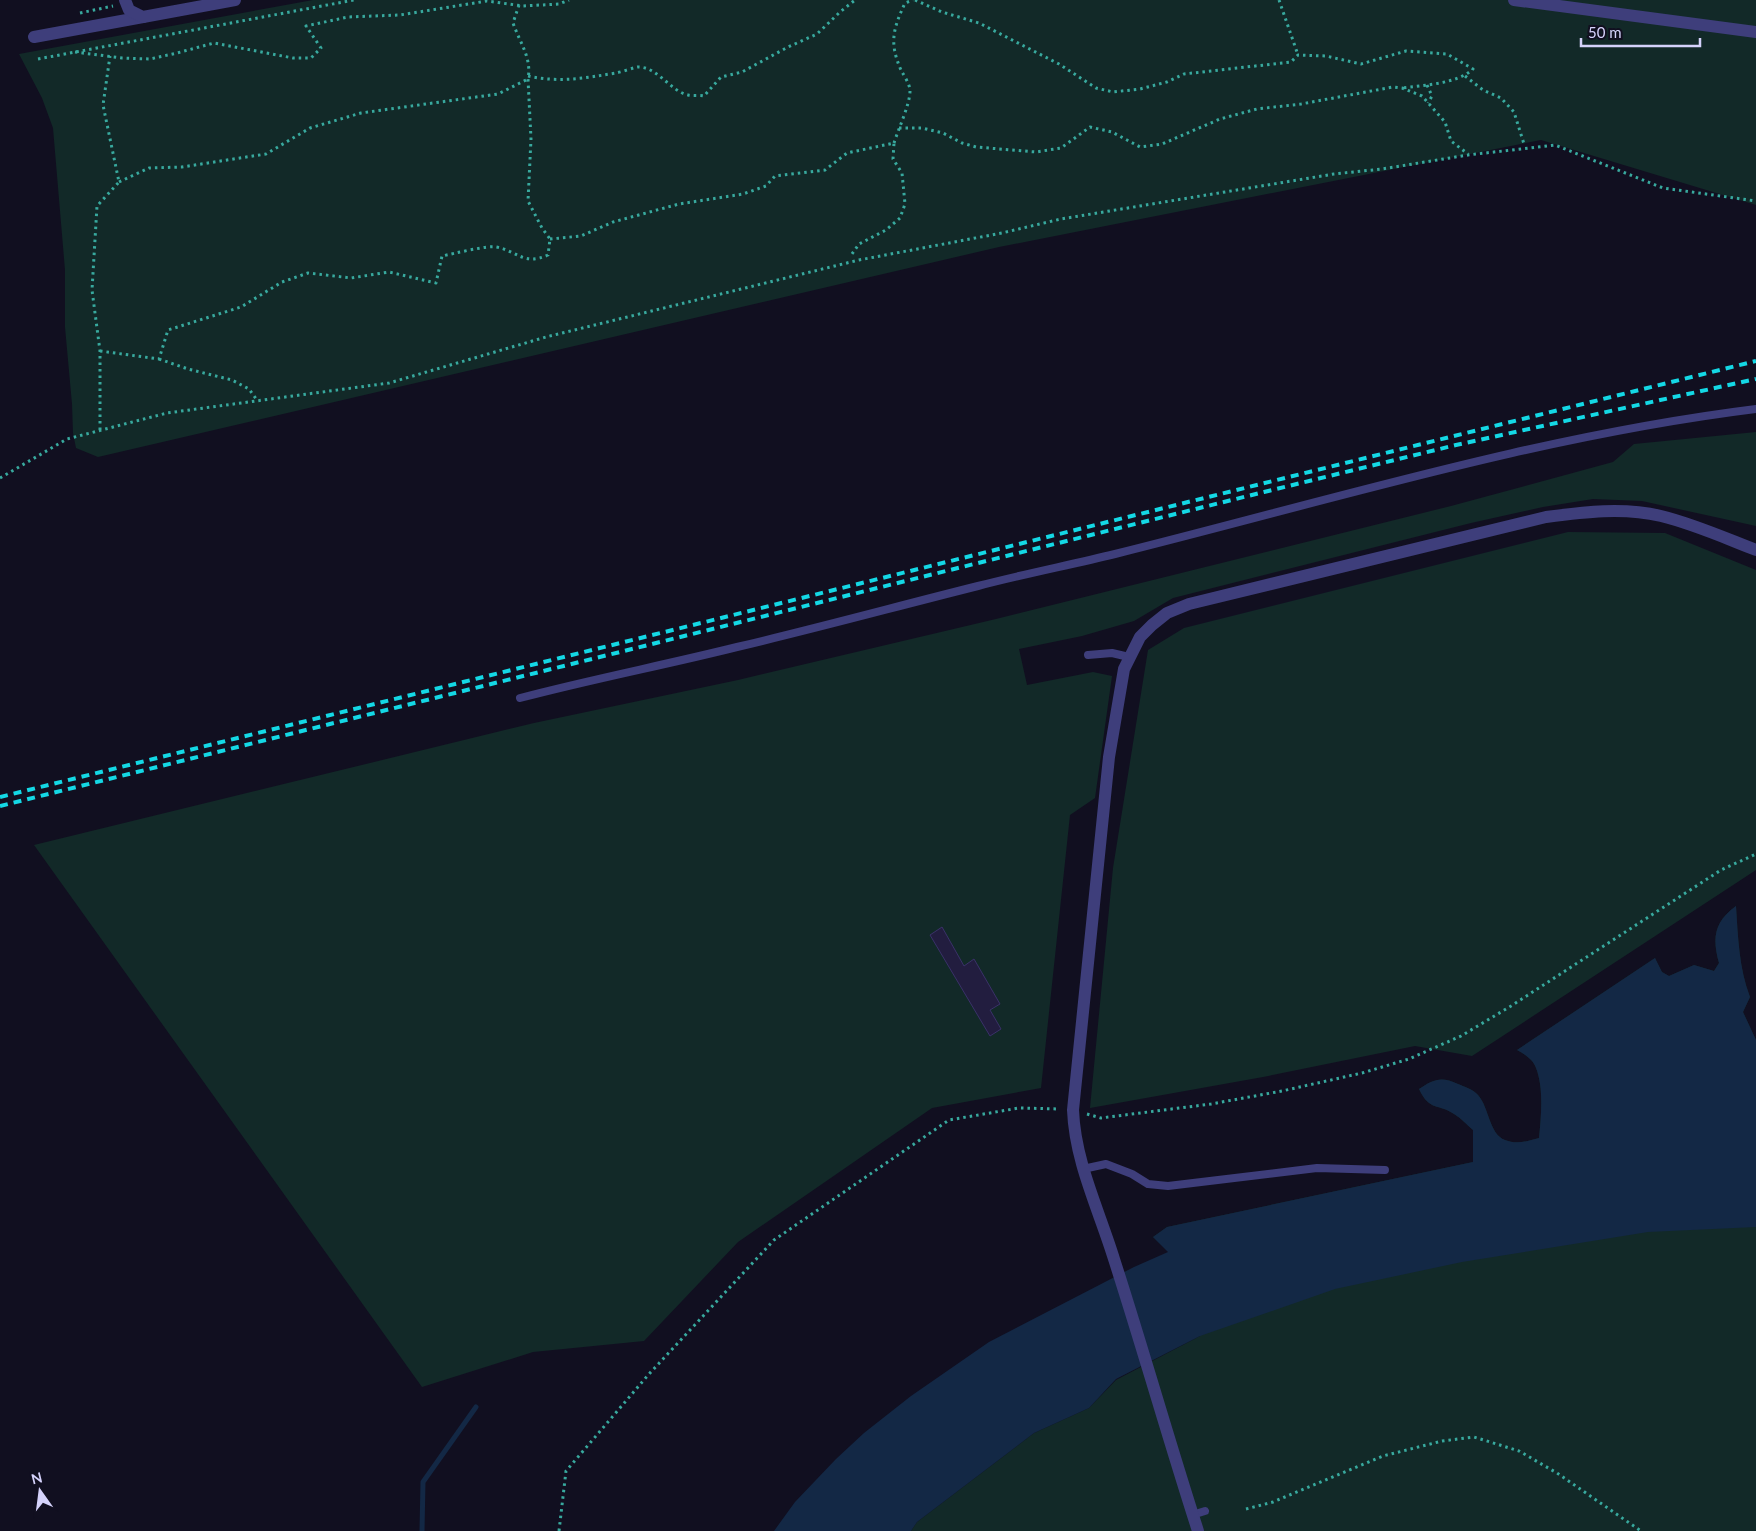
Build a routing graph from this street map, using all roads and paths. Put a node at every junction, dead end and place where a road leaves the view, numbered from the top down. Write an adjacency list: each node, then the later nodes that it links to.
1 (235, 0): 11 (street)
2 (354, 0): 14 (path)
3 (570, 0): 9 (path)
4 (855, 0): 19 (path)
5 (914, 0): 15 (path); 23 (path)
6 (1280, 0): 15 (path)
7 (1514, 0): 12 (street)
8 (126, 2): 10 (path); 11 (street)
9 (519, 5): 16 (path); 19 (path)
10 (72, 14)
11 (143, 17): 13 (street)
12 (1756, 32)
13 (34, 37)
14 (75, 52): 16 (path); 17 (path)
15 (1298, 55): 18 (path)
16 (110, 56): 27 (path)
17 (38, 59)
18 (1465, 76): 20 (path); 25 (path)
19 (528, 78): 27 (path); 29 (path)
20 (1427, 85): 21 (path); 22 (path)
21 (1402, 88): 22 (path); 23 (path)
22 (1428, 103): 26 (path)
23 (899, 128): 24 (path)
24 (894, 143): 29 (path); 30 (path)
25 (1524, 144)
26 (1468, 155): 28 (path); 33 (path)
27 (119, 182): 31 (path)
28 (1756, 201)
29 (550, 239): 32 (path)
30 (852, 254)
31 (100, 351): 32 (path); 35 (path)
32 (159, 359): 33 (path)
33 (258, 400): 35 (path)
34 (1756, 409): 40 (lane)
35 (100, 430): 36 (path)
36 (0, 478)
37 (1756, 550): 39 (street)
38 (1088, 655): 39 (lane)
39 (1129, 657): 42 (street)
40 (520, 698)
41 (1756, 854): 42 (path)
42 (1073, 1110): 43 (street); 48 (path)
43 (1083, 1169): 44 (lane); 47 (street)
44 (1384, 1170)
45 (1246, 1508): 50 (path)
46 (1205, 1510): 47 (lane)
47 (1192, 1515): 49 (street)
48 (559, 1531)
49 (1198, 1531)
50 (1641, 1531)

